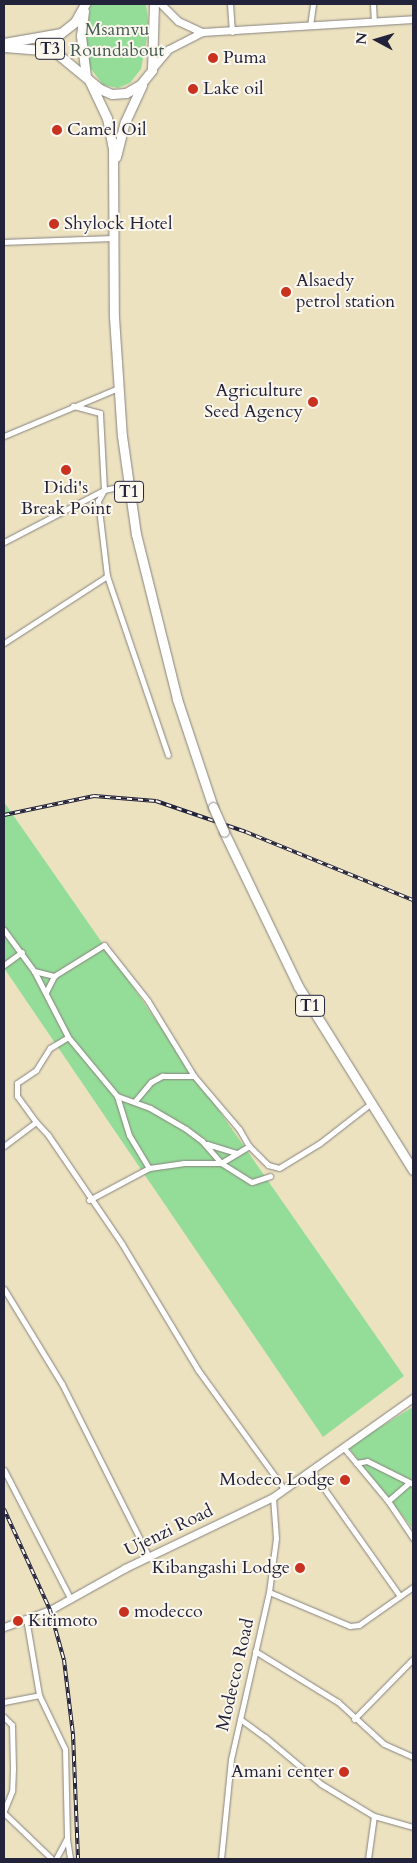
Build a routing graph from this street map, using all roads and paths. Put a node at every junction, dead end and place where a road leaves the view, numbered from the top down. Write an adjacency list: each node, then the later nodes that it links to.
1 (86, 4): 12 (highway, T3); 15 (highway, T1)
2 (154, 4): 14 (highway, T1)
3 (161, 4): 10 (street)
4 (230, 4): 11 (street)
5 (313, 4): 9 (street)
6 (374, 4): 8 (street)
7 (413, 18): 8 (street)
8 (374, 21): 9 (street)
9 (310, 26): 11 (street)
10 (202, 32): 11 (street); 14 (street)
11 (232, 32)
12 (4, 43)
13 (4, 47): 15 (highway, T3)
14 (149, 73): 15 (highway); 16 (highway, T1)
15 (88, 79): 16 (highway, T1)
16 (114, 167): 17 (highway, T1)
17 (111, 238): 18 (street); 19 (highway, T1)
18 (4, 242)
19 (118, 388): 20 (street); 22 (highway, T1)
20 (73, 406): 21 (street); 23 (street)
21 (4, 436)
22 (128, 485): 23 (street); 38 (highway, T1, bridge)
23 (104, 490): 24 (street); 25 (street)
24 (4, 542)
25 (107, 576): 26 (street); 27 (street)
26 (4, 642)
27 (168, 755)
28 (4, 930): 29 (street)
29 (22, 952): 30 (street); 31 (street)
30 (4, 965)
31 (34, 971): 32 (street); 33 (street)
32 (54, 976): 33 (street); 35 (street)
33 (46, 992): 34 (street)
34 (68, 1037): 36 (street); 39 (street)
35 (194, 1076): 37 (street); 42 (street)
36 (117, 1096): 37 (street); 45 (street)
37 (135, 1101): 40 (street)
38 (370, 1104): 42 (street); 46 (highway, T1)
39 (36, 1122): 41 (street); 48 (street)
40 (203, 1142): 43 (street); 44 (street)
41 (4, 1146)
42 (249, 1146): 43 (street)
43 (237, 1153): 44 (street)
44 (222, 1163): 45 (street); 47 (street)
45 (150, 1168): 48 (street)
46 (413, 1170)
47 (270, 1176)
48 (89, 1200): 56 (street)
49 (4, 1289): 60 (street)
50 (413, 1398): 51 (street, Ujenzi Road)
51 (343, 1447): 52 (street); 54 (street, Ujenzi Road)
52 (356, 1462): 55 (street); 58 (street)
53 (4, 1470): 64 (street)
54 (311, 1470): 56 (street, Ujenzi Road); 63 (street)
55 (411, 1484): 58 (street)
56 (284, 1489): 57 (street, Ujenzi Road)
57 (273, 1497): 60 (street, Ujenzi Road); 62 (street, Modecco Road)
58 (388, 1501): 59 (street)
59 (413, 1538)
60 (149, 1557): 64 (street, Ujenzi Road)
61 (413, 1587): 63 (street)
62 (269, 1592): 63 (street); 67 (street, Modecco Road)
63 (400, 1596)
64 (70, 1598): 65 (street, Ujenzi Road)
65 (26, 1618): 66 (street, Ujenzi Road); 69 (street)
66 (4, 1626)
67 (255, 1651): 72 (street); 73 (street, Modecco Road)
68 (413, 1659): 72 (street)
69 (39, 1695): 70 (street); 78 (street)
70 (4, 1702)
71 (4, 1717): 75 (street)
72 (354, 1719): 74 (street)
73 (240, 1720): 76 (street); 82 (street, Modecco Road)
74 (413, 1757)
75 (4, 1812): 79 (street)
76 (374, 1816): 77 (street); 83 (street)
77 (413, 1827)
78 (67, 1838): 80 (street); 81 (street)
79 (52, 1859)
80 (56, 1859)
81 (70, 1859)
82 (221, 1859)
83 (368, 1859)

